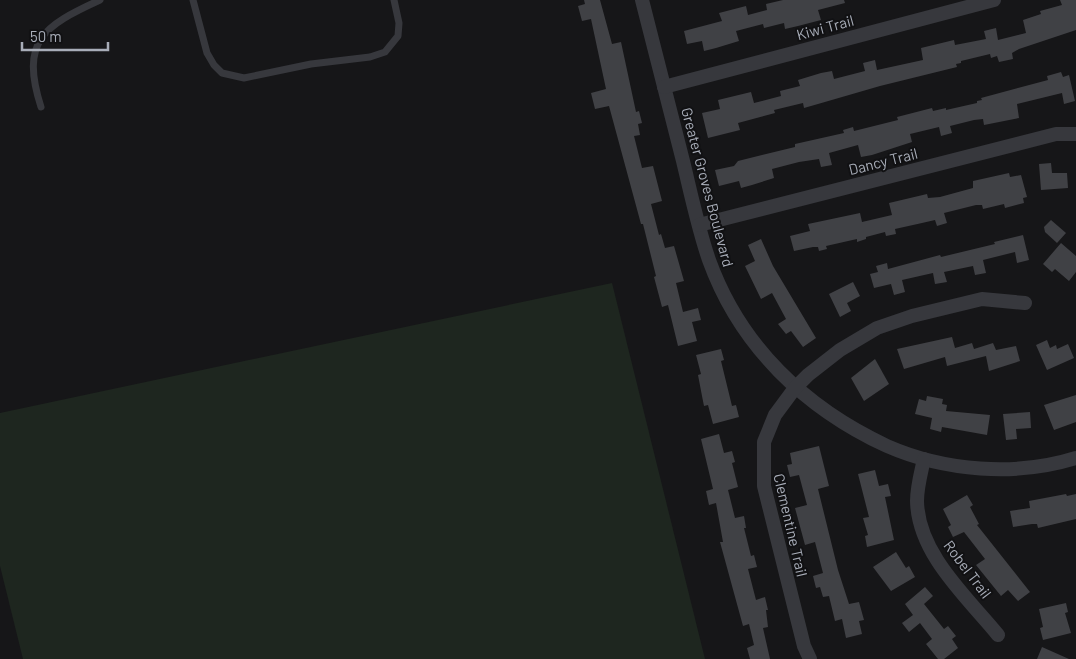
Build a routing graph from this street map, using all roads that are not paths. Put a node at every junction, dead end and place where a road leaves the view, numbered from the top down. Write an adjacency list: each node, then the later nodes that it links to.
1 (100, 0): 7 (lane)
2 (193, 0): 3 (lane)
3 (394, 0)
4 (642, 0): 6 (street, Greater Groves Boulevard)
5 (994, 0): 6 (street, Kiwi Trail)
6 (664, 87): 9 (street, Greater Groves Boulevard)
7 (41, 107)
8 (1076, 134): 9 (street, Dancy Trail)
9 (699, 225): 11 (street, Greater Groves Boulevard)
10 (1025, 303): 11 (street, Clementine Trail)
11 (794, 388): 13 (street, Greater Groves Boulevard); 15 (street, Clementine Trail)
12 (1076, 458): 13 (street, Greater Groves Boulevard)
13 (924, 459): 14 (street, Robel Trail)
14 (998, 635)
15 (810, 659)

